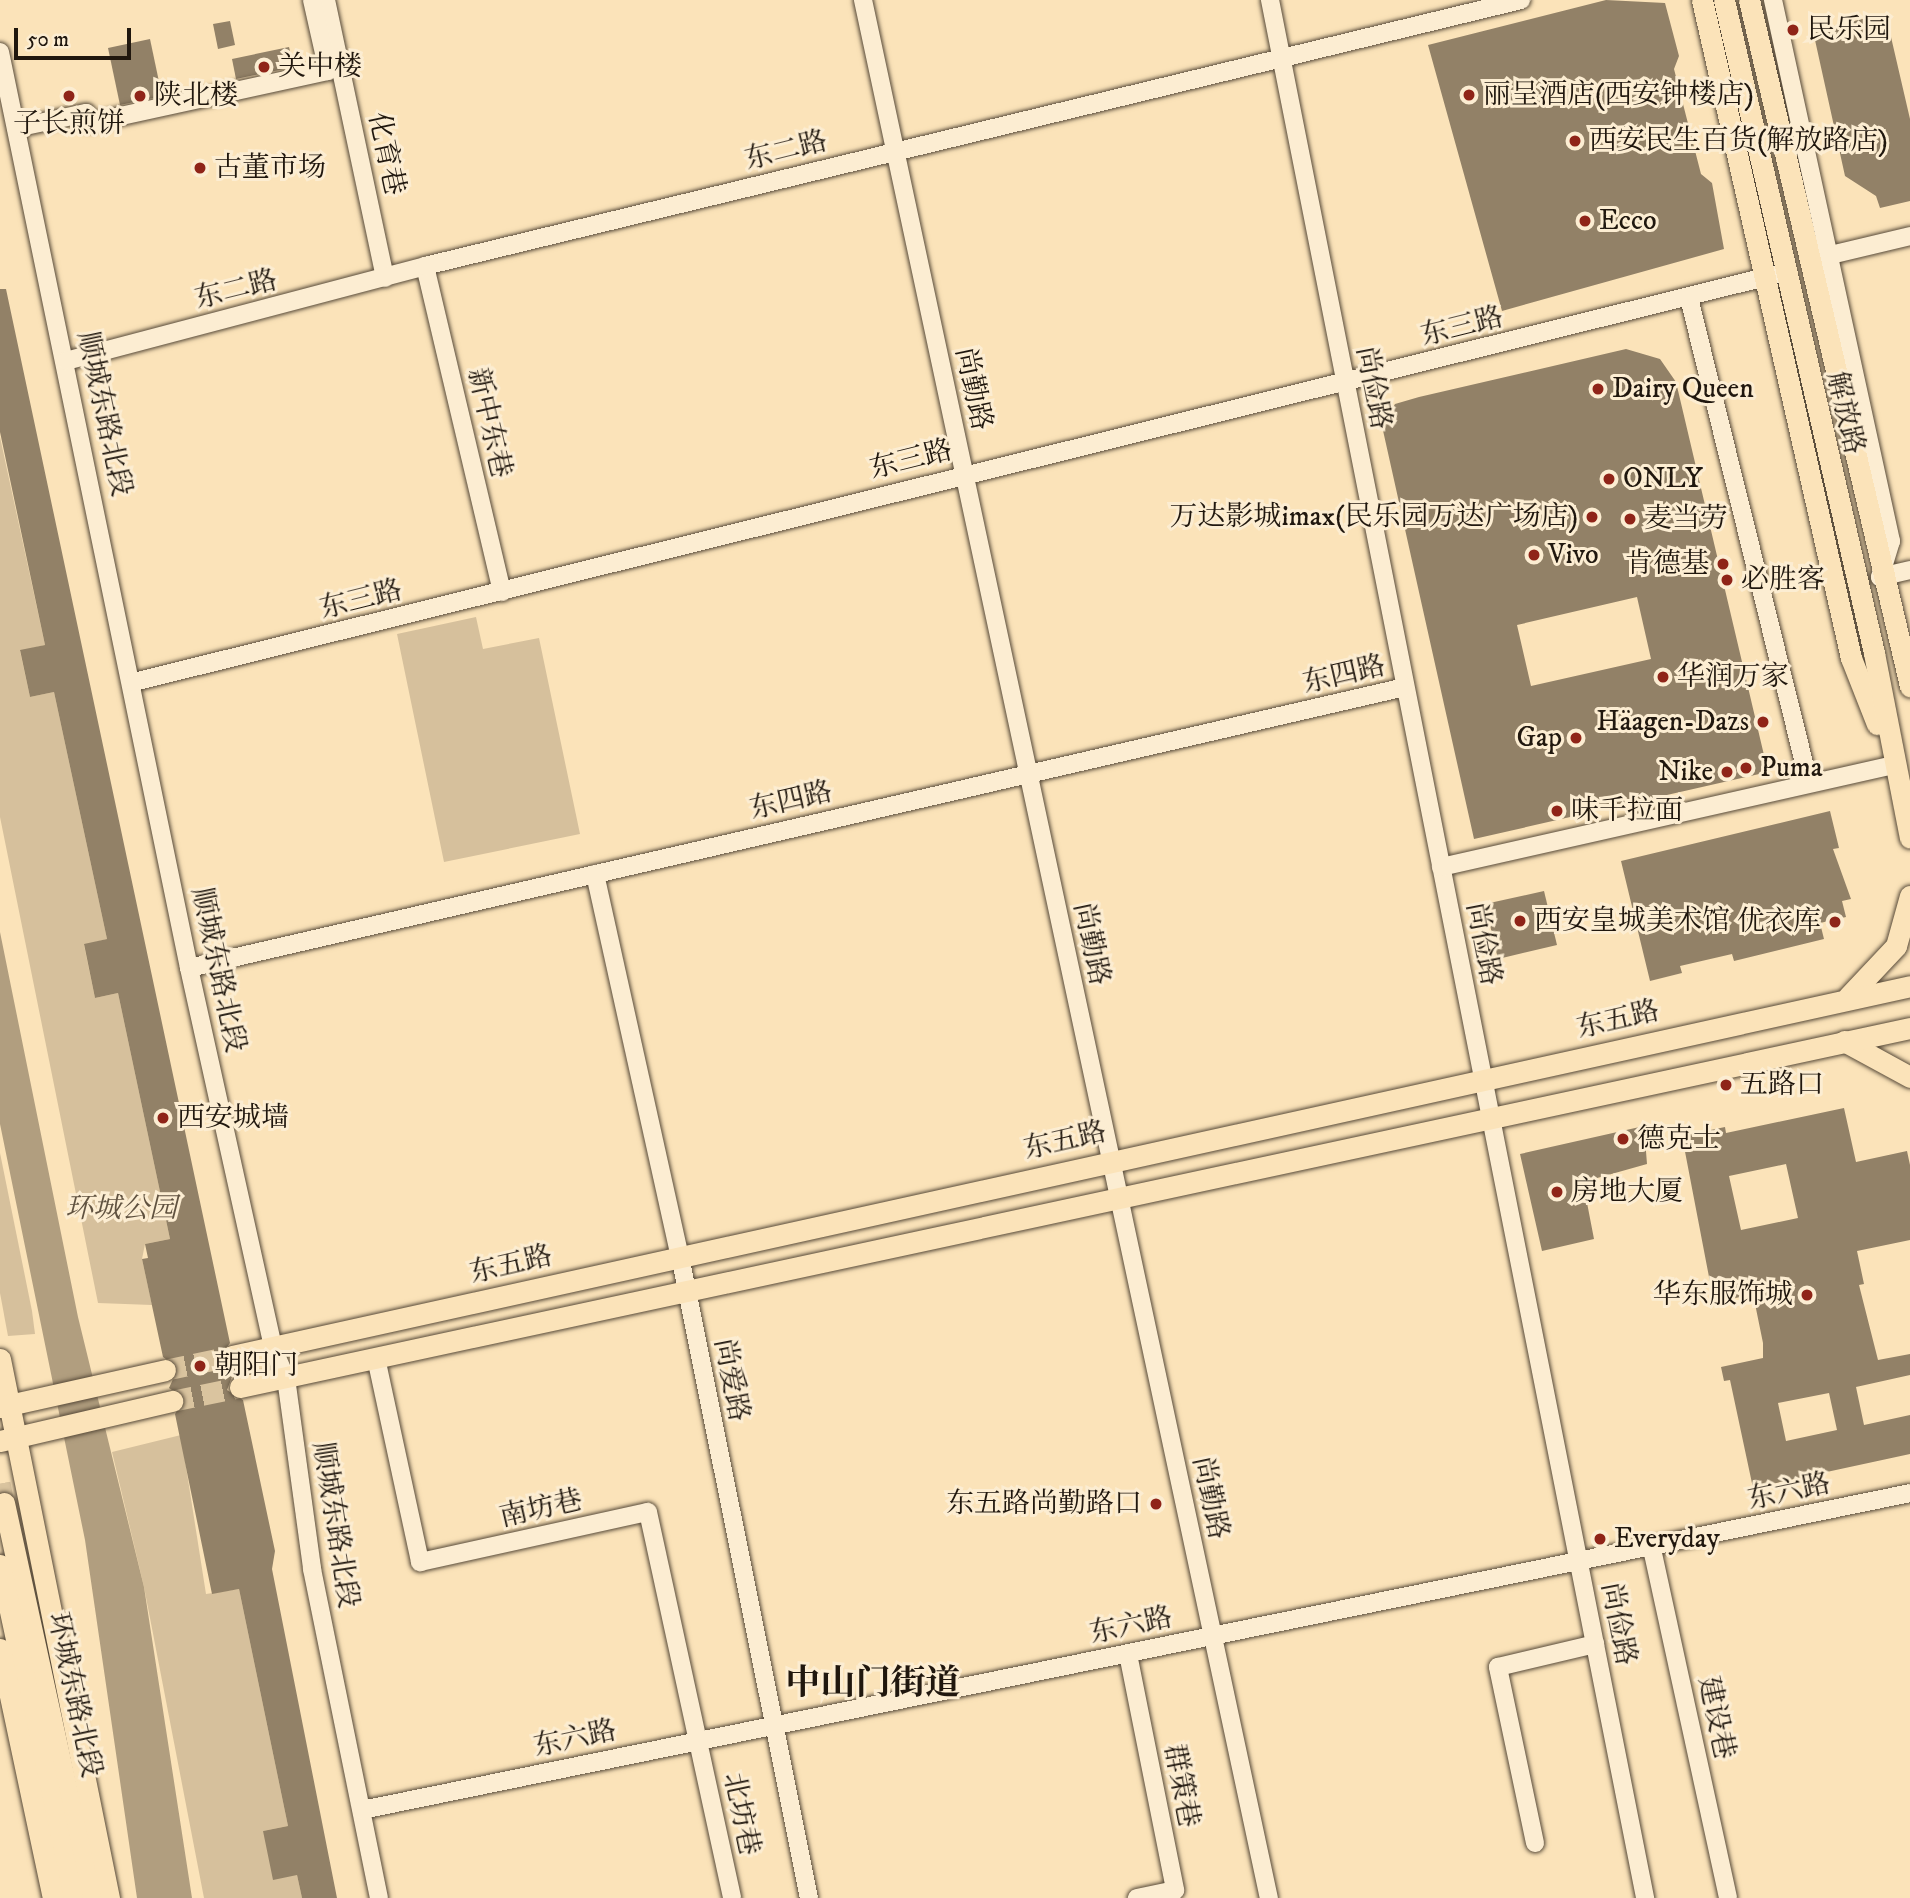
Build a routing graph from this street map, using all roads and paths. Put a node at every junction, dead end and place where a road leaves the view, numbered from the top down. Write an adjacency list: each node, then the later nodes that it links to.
1 (313, 0): 12 (street)
2 (327, 0): 18 (street, 化育巷)
3 (863, 0): 13 (street, 尚勤路)
4 (1270, 0): 11 (street, 尚俭路)
5 (1521, 0): 11 (street, 东二路)
6 (1702, 0): 17 (main road)
7 (1724, 0): 17 (main road, 解放路)
8 (1749, 0): 15 (main road, 解放路)
9 (1773, 0): 15 (street)
10 (0, 52): 12 (street, 顺城东路北段)
11 (1281, 57): 13 (street, 东二路); 21 (street, 尚俭路)
12 (16, 128): 20 (street, 顺城东路北段)
13 (895, 151): 16 (street, 东二路); 22 (street, 尚勤路)
14 (1910, 236): 15 (street)
15 (1818, 258): 26 (main road, 解放路)
16 (425, 266): 18 (street, 东二路); 27 (street, 新中东巷)
17 (1774, 275): 19 (street, 东三路); 23 (main road, 解放路); 24 (main road)
18 (385, 278): 20 (street, 东二路)
19 (1689, 298): 21 (street, 东三路); 33 (street)
20 (66, 361): 28 (street, 顺城东路北段)
21 (1345, 383): 22 (street, 东三路); 30 (street, 尚俭路)
22 (964, 473): 27 (street, 东三路); 32 (street, 尚勤路)
23 (1844, 529): 24 (main road); 31 (main road, 解放路)
24 (1829, 560): 31 (main road)
25 (1910, 570): 26 (street)
26 (1880, 577): 29 (main road, 解放路)
27 (502, 592): 28 (street, 东三路)
28 (134, 682): 38 (street, 顺城东路北段)
29 (1910, 686)
30 (1405, 687): 32 (street, 东四路); 35 (street, 尚俭路)
31 (1893, 765): 33 (street); 34 (main road, 解放路)
32 (1028, 775): 36 (street, 东四路); 46 (street, 尚勤路)
33 (1809, 782): 35 (street)
34 (1910, 838)
35 (1441, 867): 44 (street, 尚俭路)
36 (595, 874): 38 (street, 东四路); 48 (street, 尚爱路)
37 (1910, 896): 40 (main road)
38 (189, 968): 50 (street, 顺城东路北段)
39 (1910, 986): 40 (main road, 东五路)
40 (1848, 997): 44 (main road, 东五路)
41 (1910, 1028): 42 (main road)
42 (1844, 1041): 43 (main road); 45 (main road)
43 (1910, 1077)
44 (1482, 1079): 45 (street, 尚俭路); 46 (main road, 东五路)
45 (1491, 1118): 47 (main road); 63 (street, 尚俭路)
46 (1111, 1159): 47 (street, 尚勤路); 48 (main road, 东五路)
47 (1119, 1197): 49 (main road); 65 (street, 尚勤路)
48 (680, 1256): 49 (street, 尚爱路); 50 (main road, 东五路)
49 (687, 1290): 52 (main road); 70 (street, 尚爱路)
50 (273, 1348): 51 (main road, 东五路); 55 (street, 顺城东路北段)
51 (232, 1356)
52 (376, 1358): 55 (main road); 71 (street, 南坊巷)
53 (0, 1359): 58 (main road)
54 (165, 1370): 58 (main road)
55 (286, 1378): 56 (main road); 72 (street, 顺城东路北段)
56 (240, 1387)
57 (172, 1401): 59 (main road)
58 (4, 1406): 59 (main road)
59 (8, 1439): 77 (main road)
60 (1910, 1493): 62 (street, 东六路)
61 (4, 1503): 76 (main road, 环城东路北段)
62 (1652, 1549): 63 (street, 东六路); 84 (street, 建设巷)
63 (1579, 1563): 65 (street, 东六路); 66 (street, 尚俭路)
64 (0, 1565): 75 (main road, 环城东路北段)
65 (1213, 1636): 68 (street, 东六路); 82 (street, 尚勤路)
66 (1595, 1644): 73 (street); 83 (street, 尚俭路)
67 (0, 1649): 69 (main road)
68 (1128, 1654): 70 (street, 东六路); 81 (street, 群策巷)
69 (2, 1671): 74 (main road)
70 (772, 1726): 71 (street, 东六路); 80 (street, 尚爱路)
71 (699, 1741): 72 (street, 东六路); 79 (street, 北坊巷)
72 (362, 1811): 78 (street, 顺城东路北段)
73 (1535, 1843)
74 (53, 1898)
75 (72, 1898)
76 (90, 1898)
77 (109, 1898)
78 (379, 1898)
79 (732, 1898)
80 (809, 1898)
81 (1136, 1898)
82 (1269, 1898)
83 (1645, 1898)
84 (1728, 1898)

